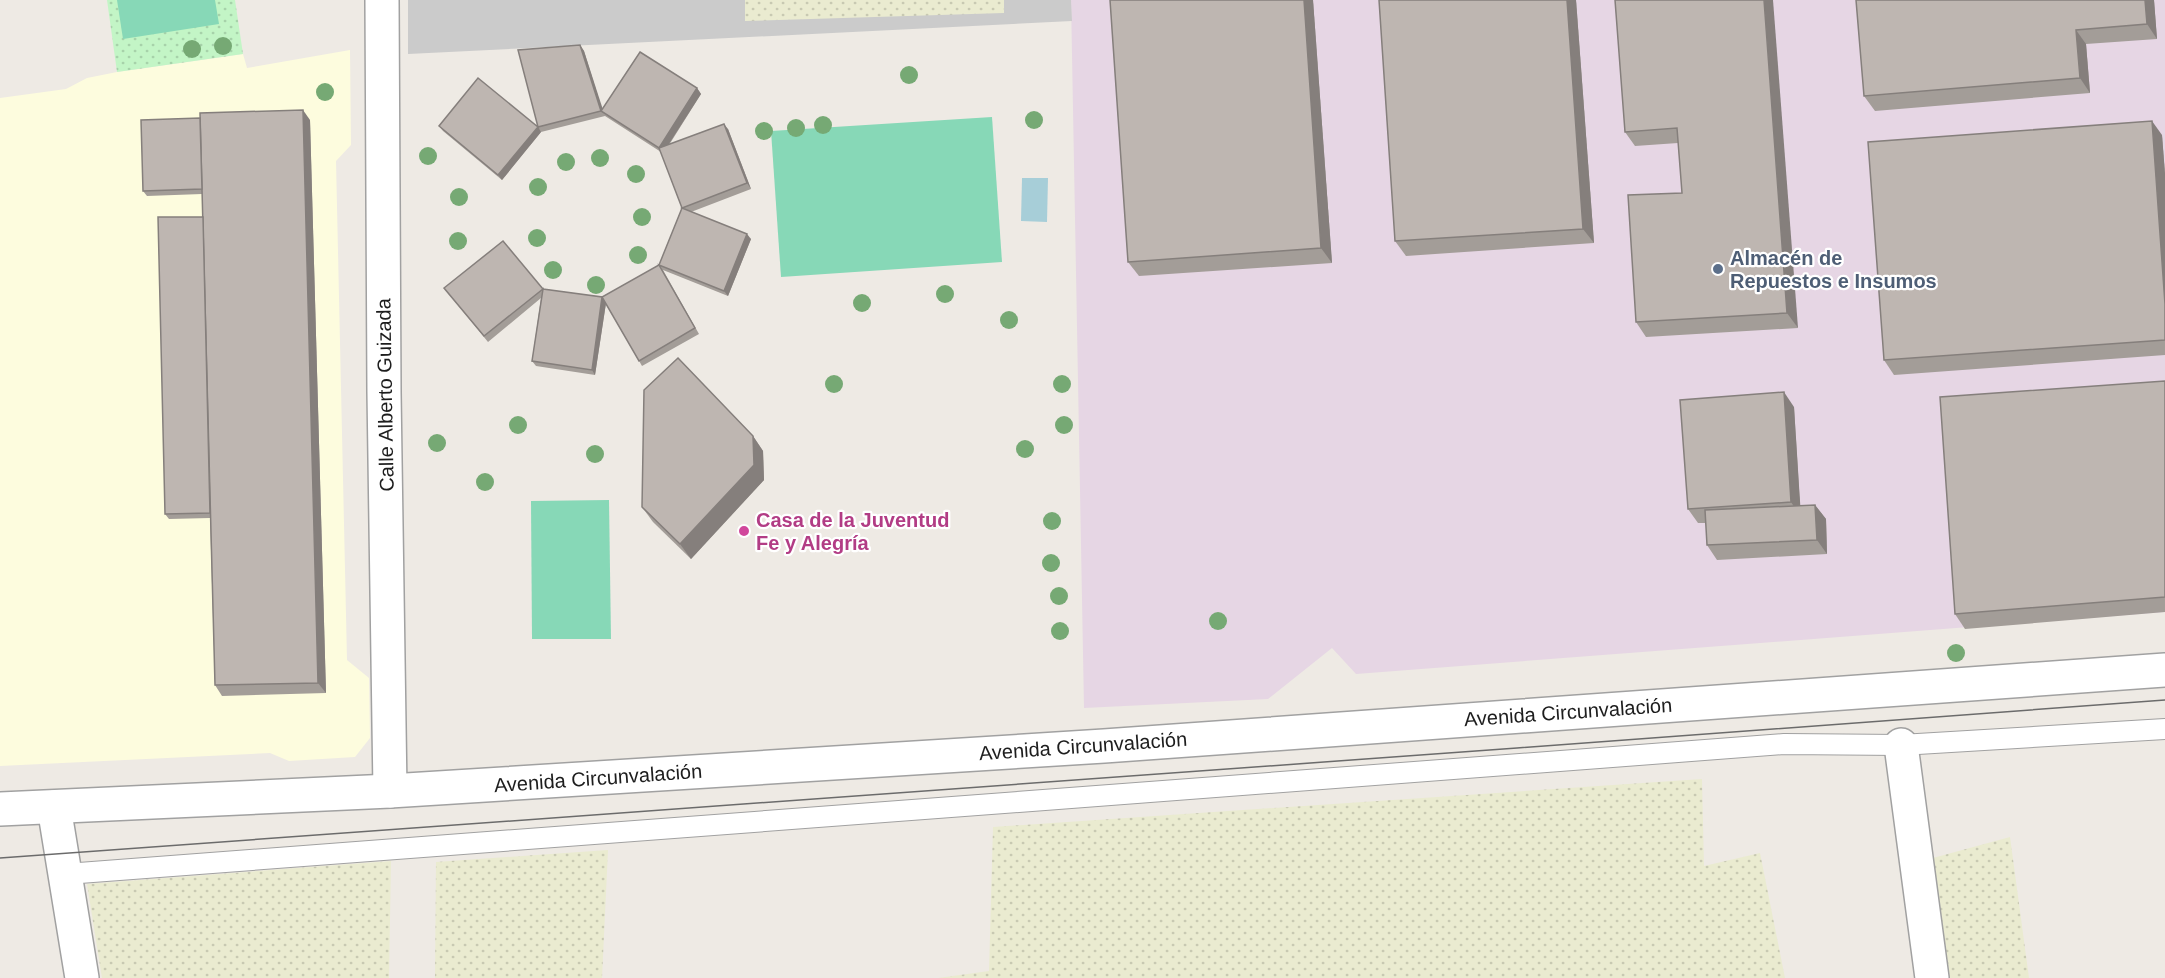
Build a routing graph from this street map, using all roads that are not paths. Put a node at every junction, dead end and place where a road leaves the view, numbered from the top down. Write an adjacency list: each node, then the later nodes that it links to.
1 (382, 0): 5 (street, Calle Alberto Guizada)
2 (2165, 670): 5 (street, Avenida Circunvalación)
3 (2165, 729): 4 (lane)
4 (1901, 745): 8 (lane); 10 (street)
5 (390, 791): 6 (street, Avenida Circunvalación)
6 (54, 807): 7 (street, Avenida Circunvalación); 8 (street)
7 (0, 809)
8 (66, 874): 9 (street)
9 (82, 978)
10 (1932, 978)

